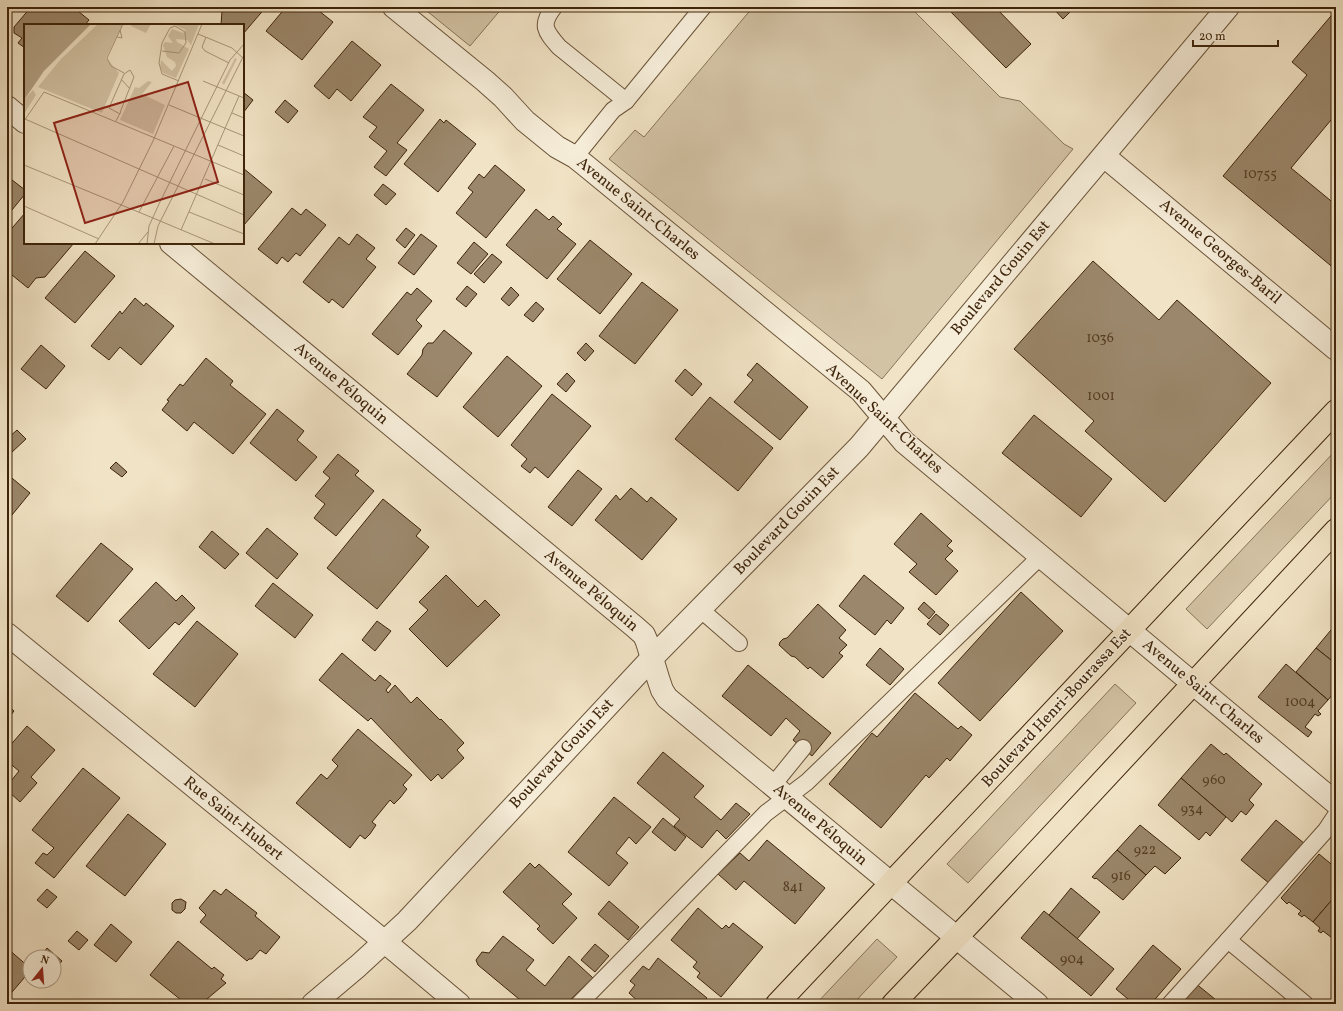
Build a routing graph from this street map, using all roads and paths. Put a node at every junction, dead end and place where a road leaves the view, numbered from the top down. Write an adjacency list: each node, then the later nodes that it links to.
1 (394, 7): 9 (street, Avenue Saint-Charles)
2 (554, 7): 5 (lane)
3 (703, 7): 5 (lane)
4 (1228, 7): 8 (street, Boulevard Gouin Est)
5 (626, 101): 9 (lane)
6 (7, 107): 7 (street)
7 (24, 121)
8 (1104, 156): 11 (street, Avenue Georges-Baril); 13 (street, Boulevard Gouin Est)
9 (575, 157): 13 (street, Avenue Saint-Charles)
10 (172, 244): 20 (street, Avenue Péloquin)
11 (1336, 349)
12 (1336, 411): 17 (main road, Boulevard Henri-Bourassa Est)
13 (883, 417): 15 (street, Avenue Saint-Charles); 16 (street, Boulevard Gouin Est)
14 (1336, 530): 21 (main road)
15 (1041, 556): 17 (street, Avenue Saint-Charles); 23 (lane)
16 (700, 609): 19 (lane); 20 (street, Boulevard Gouin Est)
17 (1129, 630): 21 (street, Avenue Saint-Charles); 26 (main road, Boulevard Henri-Bourassa Est)
18 (7, 634): 29 (street, Rue Saint-Hubert)
19 (739, 643)
20 (652, 658): 23 (street, Avenue Péloquin); 29 (street, Boulevard Gouin Est)
21 (1192, 684): 24 (street, Avenue Saint-Charles); 27 (main road)
22 (803, 748): 23 (lane)
23 (780, 791): 26 (street, Avenue Péloquin); 32 (lane)
24 (1336, 803)
25 (1336, 815): 28 (lane)
26 (891, 884): 27 (street, Avenue Péloquin); 33 (main road, Boulevard Henri-Bourassa Est)
27 (956, 938): 34 (main road); 35 (street, Avenue Péloquin)
28 (1228, 940): 36 (lane); 37 (lane)
29 (385, 942): 30 (street, Boulevard Gouin Est); 31 (street, Rue Saint-Hubert)
30 (313, 1004)
31 (459, 1004)
32 (579, 1004)
33 (777, 1004)
34 (893, 1004)
35 (1037, 1004)
36 (1170, 1004)
37 (1305, 1004)

